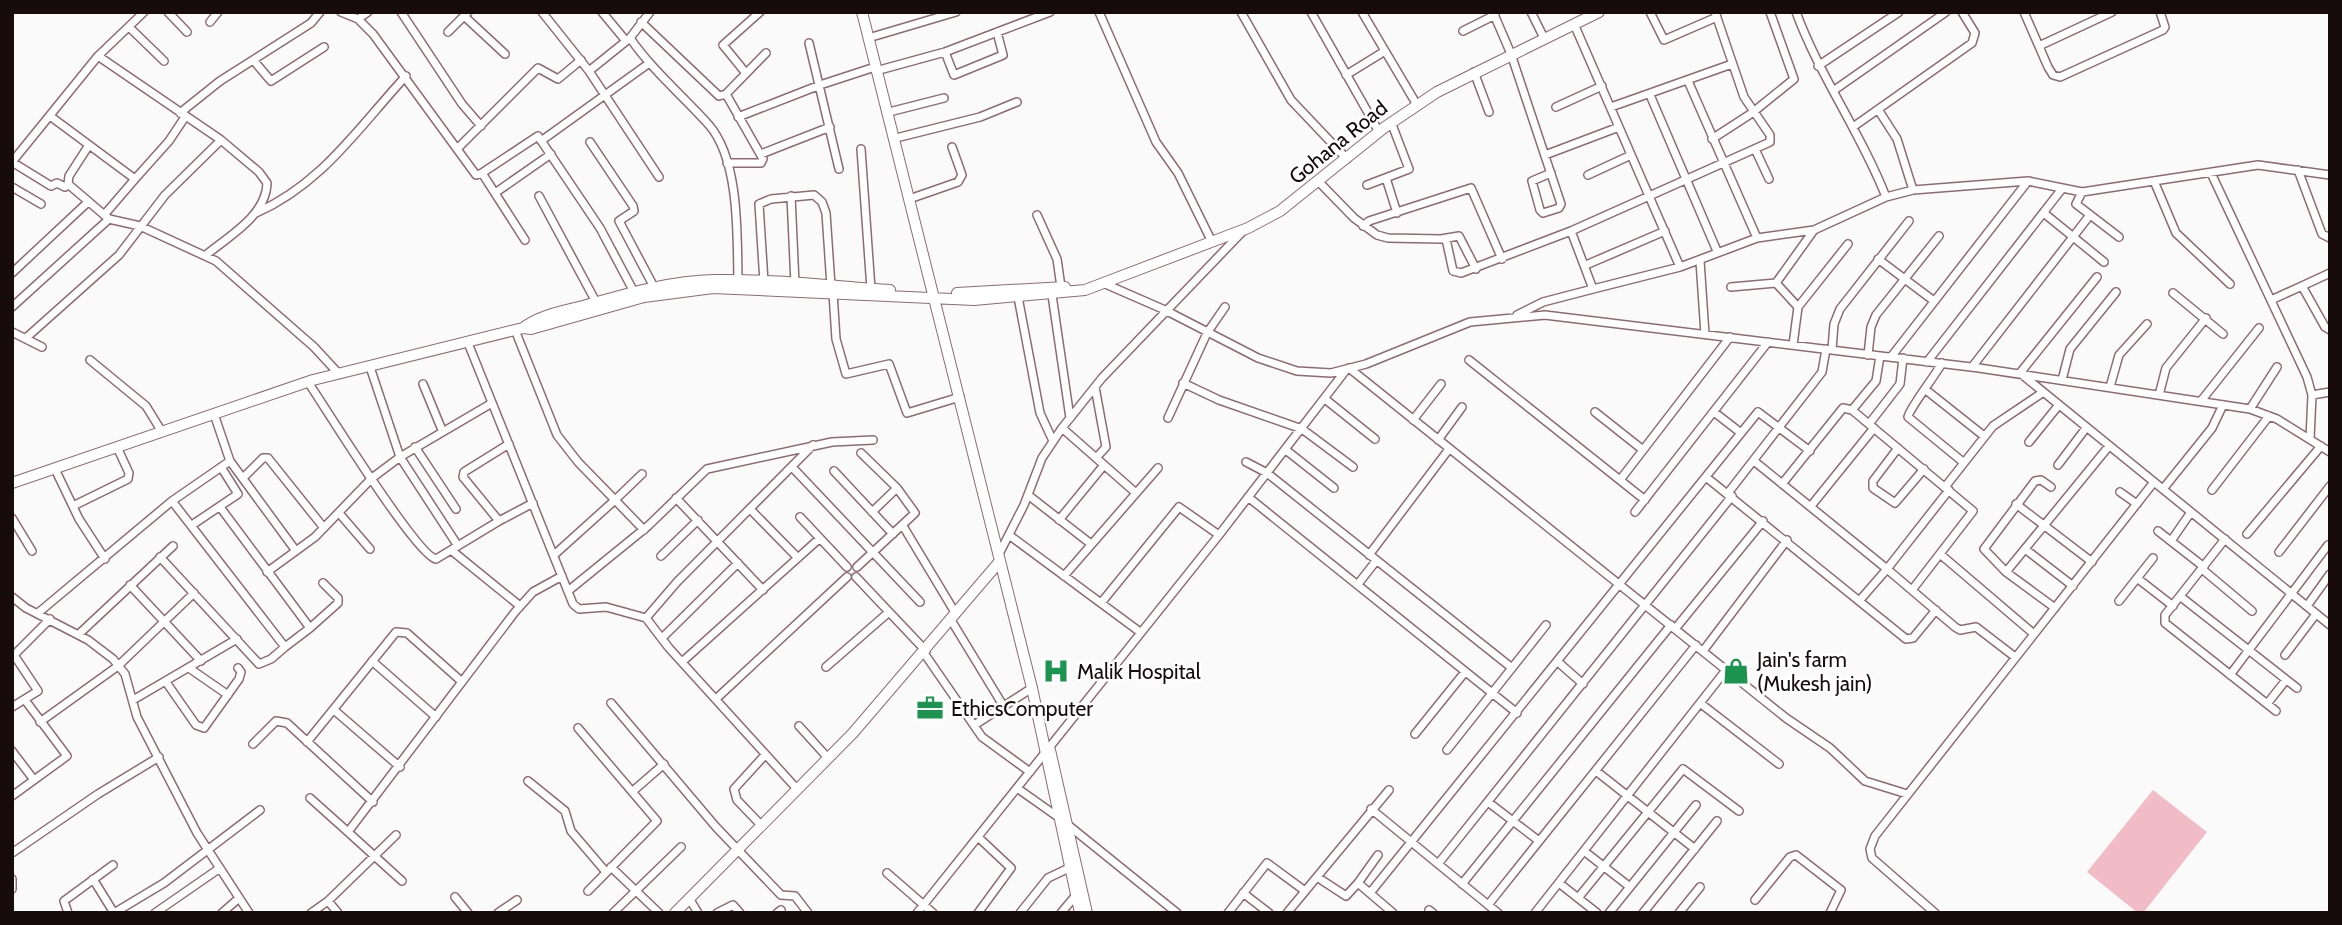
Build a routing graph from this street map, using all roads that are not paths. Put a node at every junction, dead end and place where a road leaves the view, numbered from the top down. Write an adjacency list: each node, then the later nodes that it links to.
1 (144, 12): 38 (street)
2 (168, 12): 40 (street)
3 (218, 12): 35 (street)
4 (320, 12): 57 (street)
5 (341, 12): 34 (street)
6 (368, 12): 34 (street)
7 (401, 12): 87 (street)
8 (542, 12): 55 (street)
9 (602, 12): 45 (street)
10 (650, 12): 36 (street)
11 (760, 12): 63 (street)
12 (862, 12): 61 (main road)
13 (869, 12): 43 (main road)
14 (956, 12): 43 (street)
15 (1099, 12): 158 (street)
16 (1241, 12): 106 (street)
17 (1311, 12): 65 (street)
18 (1362, 12): 49 (street)
19 (1531, 12): 44 (street)
20 (1599, 12): 37 (main road, Gohana Road)
21 (1650, 12): 33 (street)
22 (1770, 12): 82 (street)
23 (1797, 12): 60 (street)
24 (1899, 12): 60 (street)
25 (1946, 12): 70 (street)
26 (1962, 12): 79 (street)
27 (2024, 12): 47 (street)
28 (2112, 12): 47 (street)
29 (2160, 12): 47 (street)
30 (1045, 13): 42 (street)
31 (466, 14): 41 (street); 52 (street)
32 (1494, 14): 39 (street); 53 (street)
33 (1716, 15): 59 (street)
34 (358, 19): 66 (street)
35 (210, 22)
36 (642, 22): 45 (street); 72 (street)
37 (1574, 24): 44 (main road, Gohana Road); 69 (street)
38 (129, 27): 54 (street); 56 (street)
39 (1463, 31)
40 (187, 32)
41 (448, 32)
42 (997, 33): 50 (street); 50 (street)
43 (875, 36): 61 (main road)
44 (1544, 38): 53 (main road, Gohana Road)
45 (628, 39): 58 (street); 62 (street)
46 (809, 43): 68 (street)
47 (2039, 46)
48 (324, 47): 57 (street)
49 (1385, 51): 65 (street); 76 (street)
50 (945, 52): 61 (street)
51 (766, 53): 63 (street)
52 (505, 54)
53 (1511, 54): 64 (main road, Gohana Road); 104 (street)
54 (99, 55): 83 (street); 84 (street)
55 (581, 60): 62 (street); 87 (street)
56 (164, 61)
57 (254, 61): 83 (street)
58 (648, 64): 71 (street); 107 (street)
59 (1732, 64): 67 (street); 82 (street)
60 (1818, 66): 70 (street)
61 (879, 68): 68 (street); 80 (main road); 189 (main road)
62 (589, 71): 71 (street)
63 (745, 72): 72 (street)
64 (1474, 72): 76 (main road, Gohana Road); 81 (street)
65 (1346, 75): 91 (street)
66 (406, 76): 99 (street); 138 (street)
67 (1688, 81): 73 (street); 94 (street)
68 (820, 85): 85 (street); 88 (street)
69 (1602, 86): 77 (street); 78 (street)
70 (1832, 91): 90 (street)
71 (603, 94): 95 (street); 116 (street)
72 (726, 94): 85 (street)
73 (1650, 95): 78 (street); 118 (street)
74 (944, 98): 80 (street)
75 (1017, 102): 92 (street)
76 (1418, 105): 86 (main road, Gohana Road)
77 (1556, 107)
78 (1611, 107): 89 (street)
79 (1879, 110): 90 (street); 126 (street)
80 (893, 111): 92 (main road)
81 (1489, 112)
82 (1752, 113): 94 (street); 101 (street)
83 (183, 115): 93 (street); 119 (street)
84 (50, 116): 97 (street); 124 (street)
85 (738, 117): 103 (street)
86 (1391, 122): 91 (main road, Gohana Road); 117 (street)
87 (481, 126): 99 (street)
88 (830, 127): 103 (street); 109 (street)
89 (1619, 127): 104 (street); 105 (street)
90 (1853, 127): 135 (street)
91 (1379, 132): 106 (main road, Gohana Road)
92 (900, 137): 134 (main road)
93 (221, 139): 138 (street); 145 (street)
94 (1712, 139): 108 (street)
95 (541, 141): 102 (street); 111 (street)
96 (590, 142): 182 (street)
97 (89, 145): 119 (street); 124 (street)
98 (953, 147): 134 (street)
99 (457, 149): 111 (street)
100 (861, 149): 183 (street)
101 (1755, 149): 108 (street); 120 (street)
102 (551, 154): 130 (street); 186 (street)
103 (761, 154): 107 (street)
104 (1545, 155): 112 (street)
105 (1630, 155): 114 (street); 131 (street)
106 (1347, 159): 123 (main road, Gohana Road)
107 (727, 163): 173 (street)
108 (1723, 163): 118 (street); 154 (street)
109 (839, 169)
110 (2298, 170): 113 (street); 115 (street); 156 (street)
111 (482, 173): 130 (street)
112 (1550, 173): 112 (street)
113 (2211, 173): 122 (street); 192 (street)
114 (1588, 175)
115 (2329, 176)
116 (659, 177)
117 (1386, 178): 125 (street); 139 (street)
118 (1686, 178): 131 (street); 160 (street)
119 (135, 179): 143 (street)
120 (1769, 179)
121 (2028, 181): 126 (street); 127 (street); 194 (street)
122 (2154, 181): 129 (street); 177 (street)
123 (1319, 182): 146 (street); 147 (main road, Gohana Road)
124 (68, 184): 136 (street)
125 (1367, 185)
126 (1913, 190): 135 (street)
127 (2061, 190): 129 (street); 140 (street)
128 (13, 192): 137 (street)
129 (2082, 192): 142 (street)
130 (495, 193): 157 (street)
131 (1648, 195): 149 (street); 150 (street)
132 (792, 196): 175 (street); 178 (street); 185 (street)
133 (539, 197): 193 (street)
134 (915, 197): 189 (main road)
135 (1886, 197): 148 (street)
136 (88, 202): 143 (street); 169 (street)
137 (41, 204)
138 (256, 213): 161 (street)
139 (1397, 213): 146 (street); 162 (street)
140 (2045, 214): 152 (street); 224 (street)
141 (1037, 215): 180 (street)
142 (2090, 215): 152 (street); 153 (street)
143 (106, 217): 145 (street); 195 (street)
144 (1909, 221): 163 (street)
145 (140, 226): 161 (street); 212 (street)
146 (1363, 226): 155 (street)
147 (1245, 229): 158 (main road, Gohana Road); 198 (street)
148 (1814, 230): 154 (street); 174 (street)
149 (1571, 231): 162 (street); 166 (street)
150 (1665, 231): 166 (street); 167 (street)
151 (1939, 236): 172 (street)
152 (2072, 237): 165 (street); 227 (street)
153 (2119, 237)
154 (1757, 238): 160 (street)
155 (1446, 239): 168 (street); 168 (street)
156 (2330, 239)
157 (525, 240)
158 (1212, 242): 176 (main road, Gohana Road)
159 (1848, 244): 197 (street)
160 (1717, 251): 164 (street)
161 (206, 255): 231 (street)
162 (1502, 259): 168 (street)
163 (1878, 259): 172 (street); 217 (street)
164 (1700, 261): 167 (street); 209 (street)
165 (2104, 262)
166 (1586, 265): 184 (street)
167 (1680, 267): 184 (street)
168 (1476, 269)
169 (12, 272)
170 (2330, 273): 179 (street)
171 (2097, 277): 230 (street)
172 (1906, 279): 194 (street); 218 (street)
173 (738, 281): 178 (main road); 182 (main road)
174 (1776, 283): 181 (street); 197 (street)
175 (795, 284): 178 (main road); 185 (main road)
176 (1098, 284): 180 (main road); 190 (main road); 198 (street)
177 (2230, 284)
178 (763, 286): 185 (main road); 205 (main road)
179 (2302, 286): 192 (street); 202 (street)
180 (1061, 287): 189 (main road)
181 (1731, 287)
182 (654, 288): 186 (main road)
183 (871, 289): 185 (main road); 189 (main road)
184 (1593, 289): 200 (street)
185 (832, 290): 189 (main road); 244 (street)
186 (634, 292): 193 (main road)
187 (2116, 292): 232 (street)
188 (2173, 293): 201 (street)
189 (935, 294): 191 (main road); 244 (main road)
190 (1052, 295): 191 (main road); 257 (street)
191 (1018, 297): 273 (street)
192 (2271, 300): 243 (street)
193 (596, 302): 205 (main road)
194 (1934, 302): 220 (street)
195 (12, 307)
196 (1225, 307): 208 (street)
197 (1798, 307): 215 (street)
198 (1165, 310): 208 (street); 237 (street)
199 (2330, 315): 202 (street)
200 (1517, 316): 209 (street); 229 (street)
201 (2206, 318): 210 (street); 242 (street)
202 (2320, 320): 206 (street)
203 (2147, 324): 238 (street)
204 (2259, 328): 246 (street)
205 (519, 329): 213 (main road); 325 (street)
206 (2330, 330)
207 (12, 332): 212 (street)
208 (1207, 333): 229 (street); 234 (street)
209 (1705, 334): 211 (street)
210 (2223, 334)
211 (1730, 337): 214 (street); 284 (street)
212 (26, 338): 216 (street)
213 (468, 342): 226 (main road); 247 (street)
214 (1768, 342): 215 (street); 254 (street)
215 (1793, 345): 217 (street)
216 (42, 347)
217 (1829, 349): 218 (street); 262 (street)
218 (1868, 355): 219 (street)
219 (1880, 356): 220 (street); 252 (street)
220 (1891, 357): 221 (street)
221 (1903, 358): 224 (street); 260 (street)
222 (90, 360): 266 (street)
223 (1469, 360): 308 (street)
224 (1927, 362): 225 (street)
225 (1942, 363): 227 (street); 239 (street)
226 (370, 367): 231 (main road); 288 (street)
227 (1972, 367): 230 (street)
228 (2277, 367): 251 (street)
229 (1348, 369): 245 (street); 259 (street)
230 (2020, 373): 232 (street); 241 (street)
231 (339, 374): 233 (main road)
232 (2062, 380): 238 (street)
233 (308, 382): 255 (main road); 307 (street)
234 (1183, 383): 258 (street); 264 (street)
235 (423, 384): 265 (street)
236 (1441, 384): 259 (street)
237 (1095, 387): 257 (street); 289 (street)
238 (2110, 387): 242 (street)
239 (1926, 390): 268 (street); 293 (street)
240 (2330, 392): 243 (street)
241 (2042, 393): 249 (street); 268 (street)
242 (2159, 395): 246 (street)
243 (2312, 395): 270 (street)
244 (960, 397): 375 (main road)
245 (1325, 399): 264 (street); 269 (street)
246 (2201, 401): 248 (street)
247 (492, 403): 265 (street); 275 (street)
248 (2223, 405): 251 (street); 317 (street)
249 (2058, 406): 263 (street); 274 (street)
250 (1462, 407): 272 (street)
251 (2250, 409): 256 (street)
252 (1852, 410): 260 (street); 285 (street)
253 (1595, 412): 284 (street)
254 (1714, 412): 267 (street); 326 (street)
255 (214, 414): 266 (main road); 290 (street)
256 (2269, 416): 270 (street); 318 (street)
257 (1070, 418): 261 (street)
258 (1168, 418)
259 (1413, 420): 272 (street)
260 (1872, 426): 281 (street); 332 (street)
261 (1062, 428): 273 (street); 289 (street)
262 (1781, 428): 267 (street); 285 (street); 291 (street)
263 (2086, 428): 277 (street); 294 (street)
264 (1302, 429): 283 (street); 298 (street)
265 (442, 430): 280 (street)
266 (162, 432): 279 (main road)
267 (1741, 433): 306 (street)
268 (1984, 436): 293 (street)
269 (1375, 439)
270 (2310, 439): 278 (street)
271 (873, 440): 276 (street)
272 (1438, 440): 282 (street)
273 (1053, 442): 321 (street)
274 (2029, 442)
275 (509, 444): 328 (street); 344 (street)
276 (813, 445): 297 (street); 324 (street)
277 (2109, 446): 309 (street); 346 (street)
278 (2321, 446): 286 (street); 353 (street)
279 (117, 447): 300 (main road); 331 (street)
280 (415, 447): 288 (street); 334 (street)
281 (1899, 448): 301 (street); 301 (street)
282 (1450, 449): 377 (street); 397 (street)
283 (1286, 450): 303 (street); 315 (street)
284 (1643, 450): 308 (street)
285 (1810, 451): 311 (street)
286 (2330, 452)
287 (861, 453): 314 (street)
288 (400, 457): 307 (street); 364 (street)
289 (1096, 458): 295 (street)
290 (230, 461): 296 (street); 305 (street)
291 (1754, 461): 311 (street); 322 (street)
292 (1246, 462): 303 (street)
293 (1963, 462): 316 (street)
294 (2058, 465)
295 (1104, 466): 320 (street); 343 (street)
296 (221, 467): 327 (street); 333 (street)
297 (792, 467): 335 (street); 369 (street)
298 (1353, 467)
299 (1158, 468): 320 (street)
300 (55, 469): 310 (main road); 331 (street)
301 (1924, 469): 316 (street)
302 (835, 471): 336 (street)
303 (1267, 473): 323 (street); 377 (street)
304 (642, 474): 325 (street)
305 (244, 477): 349 (street); 368 (street)
306 (1706, 477): 322 (street); 397 (street)
307 (372, 478): 338 (street); 364 (street)
308 (1620, 480): 326 (street)
309 (2154, 482): 317 (street); 330 (street)
310 (12, 483)
311 (1782, 484): 332 (street)
312 (2330, 486): 370 (street)
313 (2050, 487): 329 (street)
314 (897, 488): 336 (street); 348 (street)
315 (1334, 488)
316 (1947, 488): 371 (street); 385 (street)
317 (2163, 489): 337 (street)
318 (2212, 490)
319 (2120, 492): 330 (street)
320 (1136, 493): 361 (street)
321 (1028, 495): 343 (street); 354 (street)
322 (1730, 495): 345 (street); 411 (street)
323 (1248, 497): 355 (street); 395 (street)
324 (676, 498): 342 (street); 350 (street)
325 (615, 500): 350 (street); 372 (street)
326 (1645, 500): 339 (street)
327 (172, 501): 347 (street); 379 (street)
328 (533, 503): 344 (street); 372 (street)
329 (2015, 504): 346 (street); 387 (street)
330 (2137, 505): 380 (street)
331 (73, 506): 379 (street)
332 (1811, 506): 385 (street)
333 (220, 507): 347 (street); 386 (street)
334 (456, 509)
335 (750, 509): 360 (street); 376 (street)
336 (872, 512): 352 (street)
337 (2191, 512): 357 (street); 359 (street)
338 (339, 513): 349 (street); 366 (street)
339 (1635, 513)
340 (800, 517): 356 (street)
341 (12, 519): 367 (street)
342 (698, 520): 360 (street); 373 (street)
343 (1059, 520): 361 (street)
344 (499, 521): 364 (street)
345 (1763, 521): 358 (street); 428 (street)
346 (2043, 524): 365 (street); 380 (street)
347 (192, 525): 435 (street)
348 (903, 526): 352 (street); 422 (street)
349 (324, 528): 368 (street)
350 (644, 530): 401 (street)
351 (2158, 531): 359 (street)
352 (893, 534): 369 (street)
353 (2247, 534)
354 (1009, 535): 375 (street); 391 (street)
355 (1219, 535): 409 (street); 430 (street)
356 (820, 538): 376 (street); 382 (street)
357 (2225, 539): 384 (street); 402 (street)
358 (1787, 540): 406 (street); 436 (street)
359 (2171, 541): 384 (street)
360 (718, 542): 381 (street); 423 (street)
361 (1091, 544): 391 (street)
362 (2328, 545): 402 (street)
363 (173, 546): 374 (street)
364 (454, 548): 410 (street)
365 (2025, 549): 387 (street); 398 (street)
366 (370, 550)
367 (32, 551)
368 (296, 551): 386 (street)
369 (873, 552): 383 (street); 408 (street)
370 (2279, 552)
371 (1940, 554): 400 (street); 432 (street)
372 (554, 555): 389 (street)
373 (661, 556)
374 (160, 557): 396 (street); 403 (street)
375 (1000, 557): 422 (main road); 458 (main road)
376 (798, 558): 399 (street)
377 (1373, 558): 395 (street); 450 (street)
378 (2153, 558): 393 (street)
379 (105, 559): 420 (street)
380 (2092, 562): 398 (street)
381 (738, 563): 399 (street); 433 (street)
382 (847, 567): 383 (street); 390 (street)
383 (857, 567): 392 (street)
384 (2203, 568): 405 (street); 418 (street)
385 (1887, 569): 400 (street); 406 (street)
386 (267, 572): 429 (street)
387 (2006, 572): 416 (street)
388 (2330, 574): 413 (street)
389 (562, 576): 401 (street); 410 (street)
390 (846, 576): 392 (street); 462 (street)
391 (1065, 576): 409 (street)
392 (856, 577): 419 (street)
393 (2137, 578): 407 (street); 412 (street)
394 (323, 583): 429 (street)
395 (1358, 584): 452 (street)
396 (130, 585): 425 (street); 431 (street)
397 (1620, 585): 411 (street); 445 (street)
398 (2073, 586): 416 (street)
399 (763, 590): 444 (street)
400 (1912, 590): 417 (street)
401 (568, 591): 423 (street)
402 (2292, 592): 413 (street); 437 (street)
403 (194, 593): 425 (street); 434 (street)
404 (12, 597): 415 (street)
405 (2180, 597): 412 (street); 437 (street)
406 (1860, 600): 417 (street)
407 (2119, 601)
408 (920, 602)
409 (1101, 603): 430 (street)
410 (520, 606): 455 (street)
411 (1646, 606): 428 (street); 457 (street)
412 (2173, 606): 453 (street)
413 (2307, 606): 421 (street)
414 (12, 608): 415 (street)
415 (26, 608): 420 (street)
416 (2055, 608): 432 (street)
417 (1936, 610): 441 (street)
418 (2252, 611)
419 (889, 612): 438 (street); 447 (street)
420 (38, 613): 424 (street)
421 (2316, 614): 427 (street); 440 (street)
422 (954, 617): 438 (main road); 469 (street)
423 (646, 618): 433 (street)
424 (50, 619): 431 (street); 439 (street)
425 (164, 622): 442 (street); 446 (street)
426 (1546, 625): 450 (street)
427 (2330, 625)
428 (1673, 627): 436 (street); 510 (street)
429 (310, 628): 435 (street)
430 (1140, 632): 481 (street)
431 (79, 634): 446 (street)
432 (2034, 634): 441 (street)
433 (662, 638): 444 (street)
434 (237, 639): 435 (street); 442 (street)
435 (285, 647)
436 (1699, 648): 451 (street); 490 (street)
437 (2249, 650): 453 (street); 454 (street)
438 (925, 652): 475 (street); 486 (main road)
439 (13, 655): 463 (street)
440 (2285, 655)
441 (2015, 657): 498 (street)
442 (201, 661): 448 (street)
443 (372, 662): 455 (street); 470 (street); 473 (street)
444 (682, 662): 462 (street)
445 (1558, 662): 457 (street); 472 (street)
446 (118, 666): 464 (street); 474 (street)
447 (826, 667)
448 (189, 668): 456 (street); 461 (street)
449 (238, 668): 461 (street)
450 (1511, 668): 460 (street)
451 (1726, 670): 466 (street); 498 (street)
452 (1465, 672): 460 (street); 478 (street)
453 (2230, 675): 467 (street)
454 (2286, 680): 459 (street); 467 (street)
455 (461, 681): 473 (street)
456 (166, 682): 461 (street); 464 (street)
457 (1583, 684): 503 (street)
458 (1032, 688): 469 (street); 481 (main road)
459 (2297, 688)
460 (1492, 693): 472 (street); 482 (street)
461 (228, 695)
462 (717, 698): 484 (street)
463 (25, 700): 468 (street); 474 (street)
464 (133, 700): 485 (street)
465 (611, 703): 487 (street)
466 (1700, 703): 488 (street); 500 (street)
467 (2267, 704): 471 (street)
468 (12, 707)
469 (1004, 707): 475 (street)
470 (334, 710): 479 (street); 489 (street)
471 (2276, 711)
472 (1517, 713): 519 (street)
473 (436, 717): 489 (street)
474 (40, 722): 492 (street)
475 (976, 724): 491 (street)
476 (799, 726): 486 (street)
477 (578, 728): 497 (street)
478 (1415, 734)
479 (307, 742): 480 (street); 502 (street)
480 (253, 744)
481 (1047, 750): 491 (street); 509 (main road); 512 (main road)
482 (1447, 750)
483 (12, 751): 492 (street)
484 (765, 755): 495 (street); 513 (street)
485 (159, 757): 523 (street); 525 (street)
486 (828, 758): 495 (main road)
487 (664, 764): 497 (street); 521 (street)
488 (1779, 764)
489 (400, 767): 502 (street)
490 (1596, 771): 500 (street); 518 (street)
491 (1030, 772): 494 (street)
492 (34, 780): 499 (street)
493 (527, 781): 533 (street)
494 (1017, 788): 509 (street); 517 (street)
495 (797, 789): 513 (main road)
496 (1389, 790): 506 (street)
497 (633, 792): 533 (street)
498 (1907, 794): 595 (street)
499 (12, 796)
500 (1627, 796): 508 (street); 524 (street)
501 (310, 798): 514 (street)
502 (373, 802): 514 (street)
503 (1489, 802): 510 (street); 528 (street)
504 (1696, 805): 515 (street)
505 (260, 810): 523 (street)
506 (1371, 810): 519 (street); 535 (street)
507 (1739, 811): 508 (street)
508 (1648, 812): 515 (street); 530 (street)
509 (1058, 817): 532 (main road)
510 (1513, 821): 518 (street); 541 (street)
511 (1717, 821): 522 (street)
512 (1067, 824): 582 (main road); 583 (street)
513 (761, 825): 521 (main road)
514 (348, 832): 527 (street)
515 (1674, 833): 522 (street); 542 (street)
516 (396, 835): 527 (street)
517 (978, 837): 558 (street); 578 (street)
518 (1539, 841): 559 (street)
519 (1412, 843): 528 (street); 549 (street)
520 (681, 847): 547 (street)
521 (737, 849): 553 (main road); 575 (street)
522 (1695, 849): 592 (street)
523 (208, 851): 531 (street); 561 (street)
524 (1584, 851): 530 (street); 540 (street)
525 (12, 853)
526 (1378, 855): 539 (street)
527 (375, 857): 538 (street); 557 (street)
528 (1438, 864): 541 (street)
529 (113, 865): 537 (street)
530 (1603, 866): 542 (street); 554 (street)
531 (220, 868): 552 (street); 562 (street)
532 (1069, 868): 550 (main road); 579 (street)
533 (608, 870): 545 (street); 547 (street)
534 (887, 873): 558 (street)
535 (1317, 877): 539 (street); 546 (street)
536 (12, 879): 544 (street)
537 (93, 879): 560 (street); 561 (street)
538 (402, 881)
539 (1357, 883): 549 (street)
540 (1559, 883): 554 (street); 589 (street)
541 (1462, 884): 559 (street)
542 (1630, 887): 591 (street)
543 (1700, 887): 593 (street)
544 (12, 889)
545 (588, 891)
546 (1306, 891): 548 (street); 586 (street)
547 (636, 892): 569 (street); 570 (street)
548 (1243, 893): 584 (street); 585 (street)
549 (1370, 893): 587 (street)
550 (1076, 895): 580 (street); 581 (main road)
551 (455, 897): 567 (street)
552 (239, 898): 563 (street); 564 (street)
553 (689, 898): 571 (main road); 572 (street)
554 (1578, 898): 590 (street)
555 (517, 900): 568 (street)
556 (1755, 900): 594 (street)
557 (328, 901): 565 (street); 566 (street)
558 (923, 905): 576 (street); 577 (street)
559 (1488, 905): 588 (street)
560 (68, 913)
561 (114, 913)
562 (155, 913)
563 (222, 913)
564 (249, 913)
565 (311, 913)
566 (338, 913)
567 (468, 913)
568 (498, 913)
569 (613, 913)
570 (659, 913)
571 (675, 913)
572 (698, 913)
573 (717, 913): 574 (street)
574 (740, 913)
575 (808, 913)
576 (917, 913)
577 (933, 913)
578 (978, 913)
579 (1020, 913)
580 (1060, 913)
581 (1080, 913)
582 (1087, 913)
583 (1177, 913)
584 (1228, 913)
585 (1269, 913)
586 (1287, 913)
587 (1394, 913)
588 (1498, 913)
589 (1535, 913)
590 (1597, 913)
591 (1609, 913)
592 (1643, 913)
593 (1679, 913)
594 (1830, 913)
595 (1935, 913)

